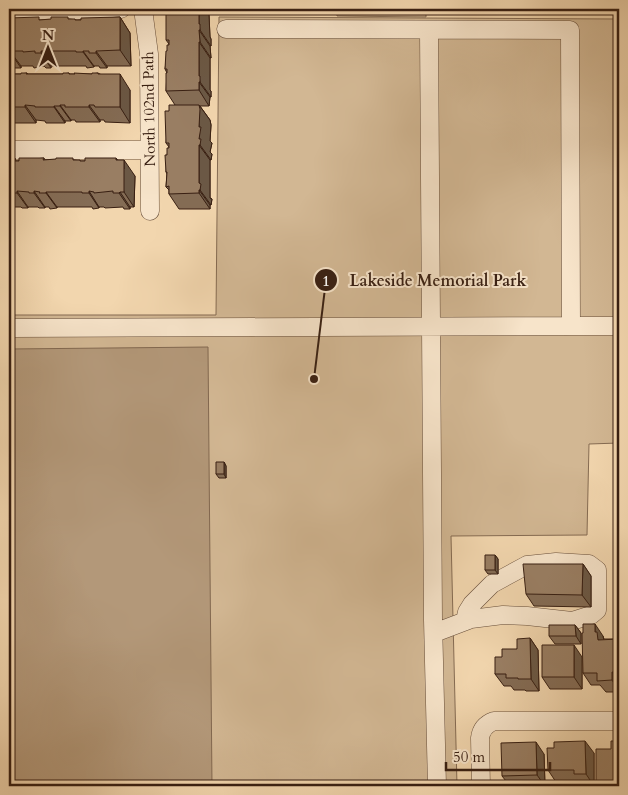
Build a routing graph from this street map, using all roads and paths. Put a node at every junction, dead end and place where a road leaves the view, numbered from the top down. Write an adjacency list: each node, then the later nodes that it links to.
1 (121, 9): 5 (street)
2 (143, 9): 9 (street, North 102nd Path)
3 (392, 9): 4 (path)
4 (409, 9)
5 (9, 11)
6 (226, 29): 7 (street)
7 (429, 30): 11 (street); 12 (street)
8 (9, 150): 9 (street)
9 (149, 150): 10 (street, North 102nd Path)
10 (150, 210)
11 (431, 326): 12 (street); 14 (street); 16 (street)
12 (571, 326): 13 (street)
13 (619, 326)
14 (9, 328)
15 (465, 621): 15 (street); 16 (street)
16 (434, 633): 18 (street)
17 (619, 721): 19 (street)
18 (436, 786)
19 (481, 786)

